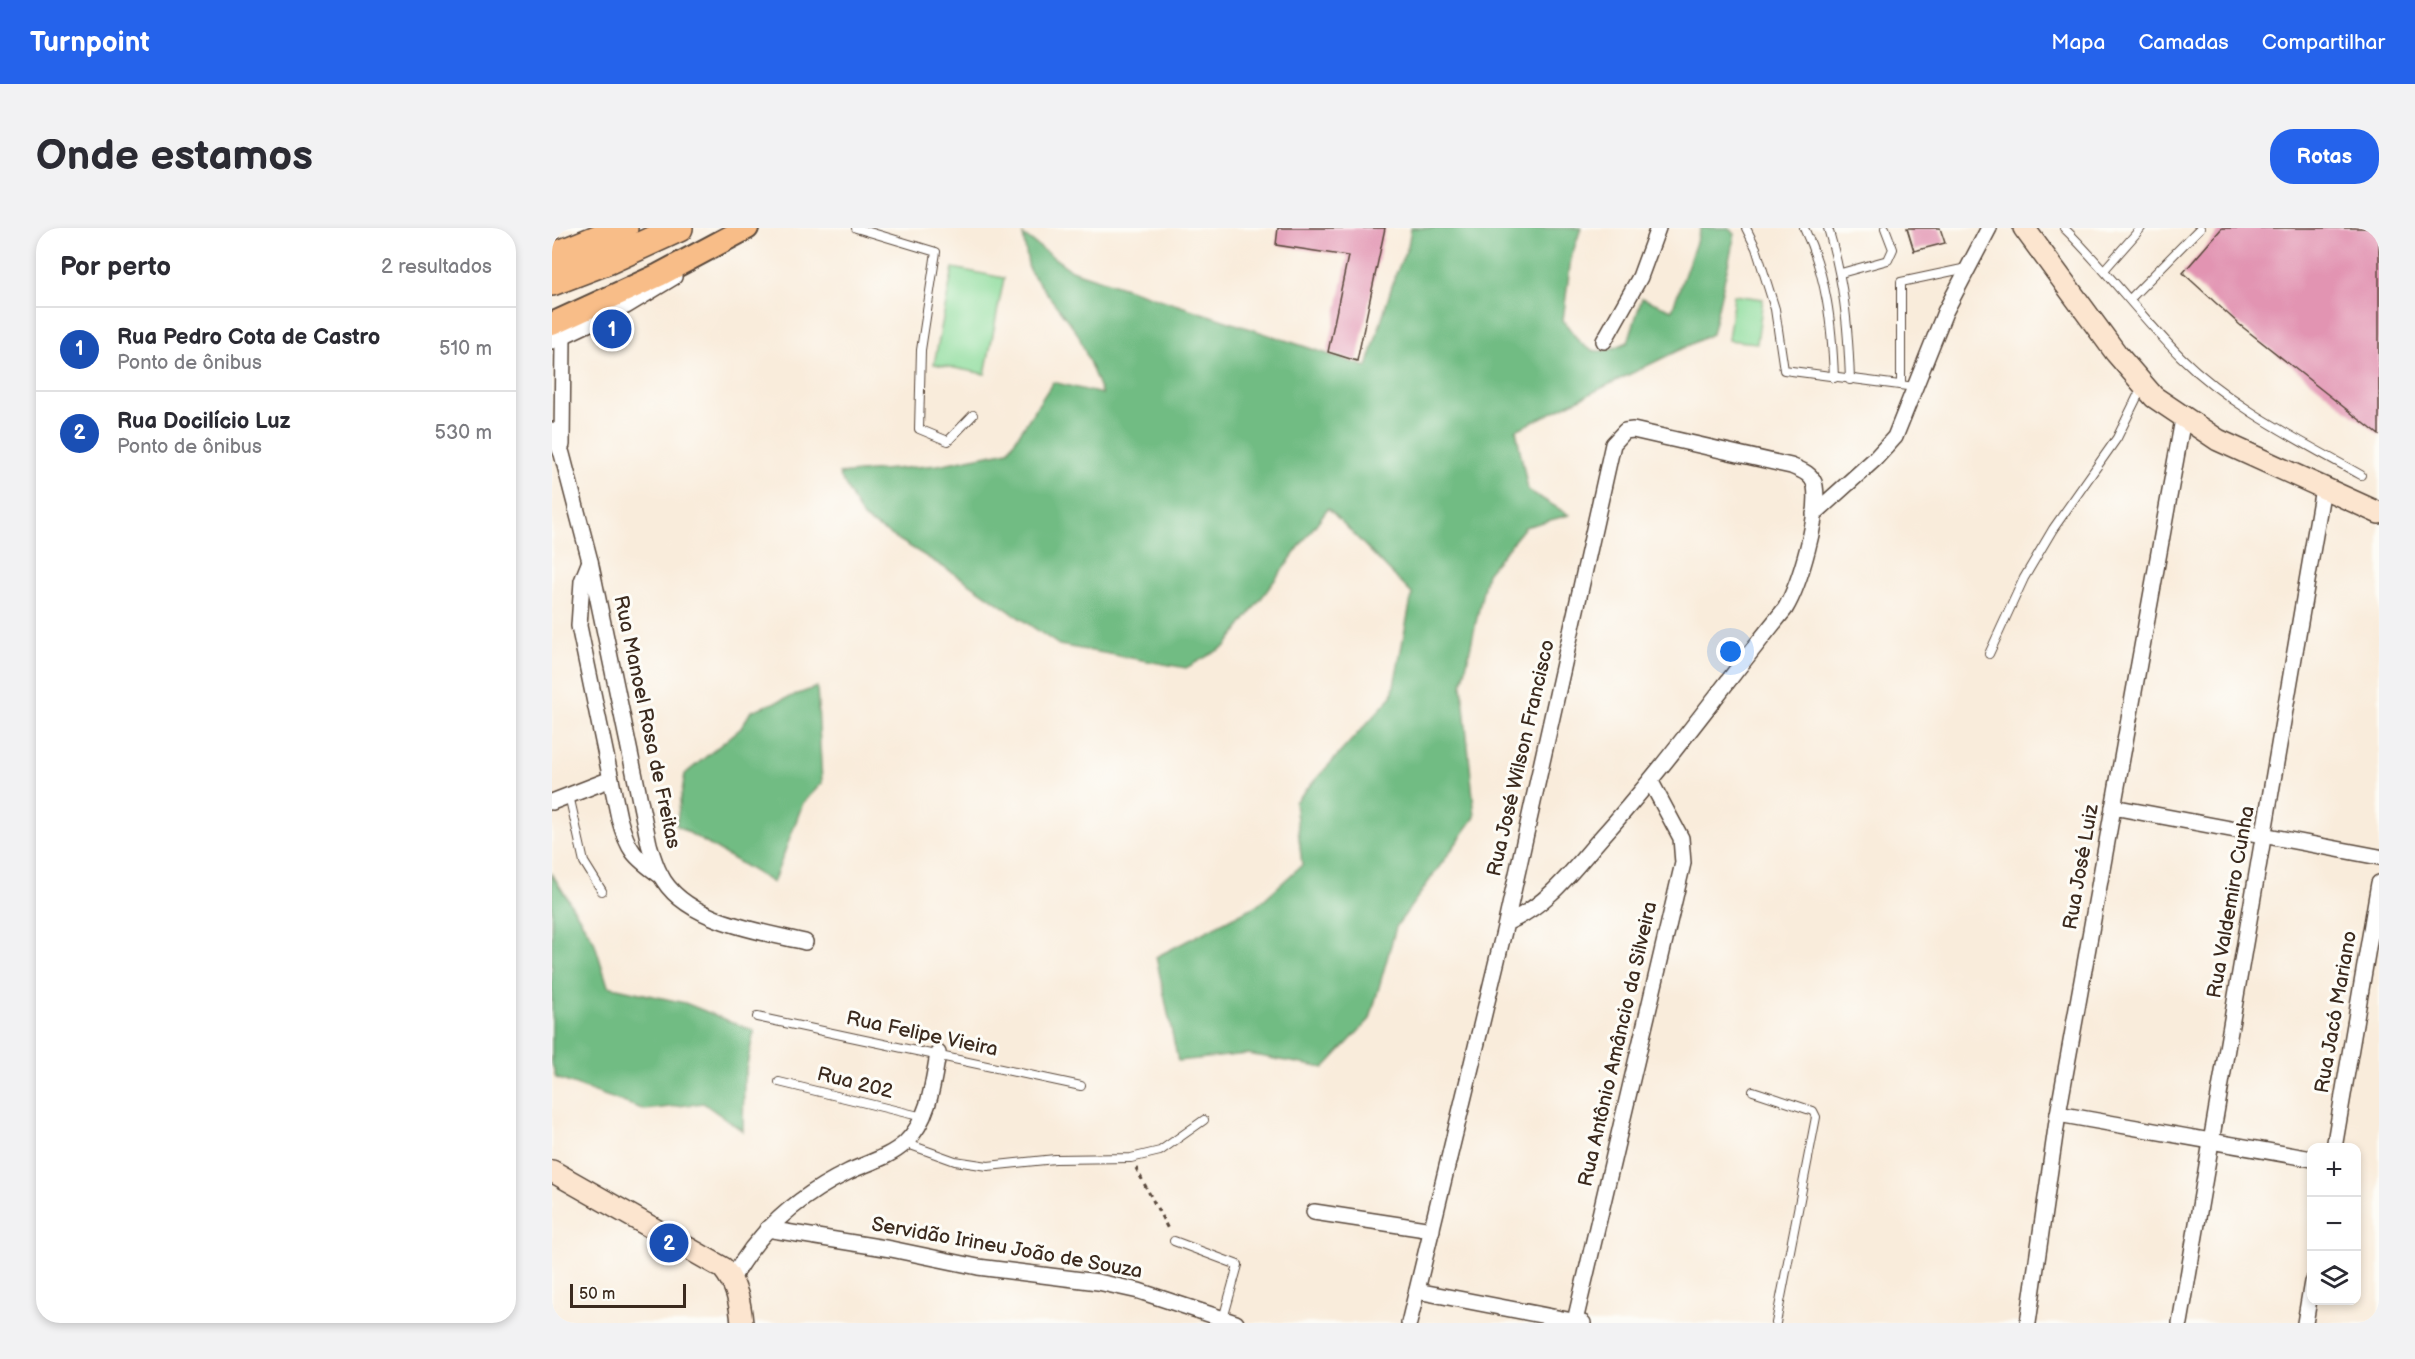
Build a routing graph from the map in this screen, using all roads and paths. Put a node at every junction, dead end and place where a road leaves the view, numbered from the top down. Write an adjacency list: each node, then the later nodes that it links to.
1 (624, 228): 15 (highway)
2 (679, 228): 19 (highway)
3 (856, 228): 28 (lane)
4 (1658, 228): 22 (street)
5 (1746, 228): 24 (lane)
6 (1804, 228): 24 (lane)
7 (1828, 228): 18 (lane)
8 (1885, 228): 18 (lane)
9 (1989, 228): 16 (street)
10 (2024, 228): 26 (main road)
11 (2064, 228): 17 (lane)
12 (2141, 228): 17 (lane)
13 (2200, 228): 20 (lane)
14 (742, 231): 21 (main road)
15 (552, 257)
16 (1966, 268): 27 (street); 27 (lane)
17 (2104, 270): 20 (lane)
18 (1841, 273): 25 (lane)
19 (552, 282)
20 (2130, 300): 32 (lane)
21 (556, 334): 23 (street, Rua Manoel Rosa de Freitas)
22 (1604, 341)
23 (557, 371): 31 (street, Rua Manoel Rosa de Freitas)
24 (1834, 378): 25 (lane)
25 (1850, 380): 27 (lane)
26 (2143, 385): 29 (main road); 37 (lane)
27 (1908, 386): 35 (street)
28 (974, 415)
29 (2183, 419): 33 (main road); 44 (street, Rua José Luiz)
30 (552, 430): 31 (street, Rua Manoel Rosa de Freitas)
31 (562, 454): 36 (street, Rua Manoel Rosa de Freitas)
32 (2361, 475)
33 (2323, 488): 34 (main road); 45 (street, Rua Valdemiro Cunha)
34 (2379, 513)
35 (1814, 514): 41 (street); 50 (street, Rua José Wilson Francisco)
36 (591, 561): 38 (street, Rua Manoel Rosa de Freitas); 39 (street)
37 (1989, 654)
38 (625, 726): 39 (street); 47 (street, Rua Manoel Rosa de Freitas)
39 (605, 745): 40 (street)
40 (611, 779): 42 (street); 47 (street)
41 (1651, 782): 50 (street); 74 (street, Rua Antônio Amâncio da Silveira)
42 (569, 795): 43 (street); 49 (lane)
43 (552, 802)
44 (2113, 807): 45 (street); 57 (street, Rua José Luiz)
45 (2264, 835): 46 (street); 60 (street, Rua Valdemiro Cunha)
46 (2379, 857)
47 (661, 876): 51 (street, Rua Manoel Rosa de Freitas)
48 (2379, 883): 62 (street, Rua Jacó Mariano)
49 (602, 891)
50 (1506, 923): 68 (street, Rua José Wilson Francisco)
51 (805, 942)
52 (757, 1017): 53 (lane, Rua Felipe Vieira)
53 (938, 1053): 55 (lane, Rua Felipe Vieira); 58 (street)
54 (779, 1082): 58 (lane, Rua 202)
55 (1081, 1086)
56 (1753, 1091): 77 (lane)
57 (2058, 1114): 60 (street); 78 (street, Rua José Luiz)
58 (923, 1117): 61 (street)
59 (1204, 1120): 63 (lane)
60 (2211, 1141): 64 (street); 79 (street, Rua Valdemiro Cunha)
61 (905, 1143): 63 (lane); 67 (street)
62 (2335, 1143)
63 (1131, 1158): 69 (path)
64 (2307, 1158)
65 (552, 1171): 70 (main road)
66 (1314, 1212): 68 (street)
67 (767, 1229): 70 (street); 73 (street, Servidão Irineu João de Souza)
68 (1432, 1230): 71 (street, Rua José Wilson Francisco)
69 (1174, 1241): 73 (lane)
70 (732, 1279): 75 (main road)
71 (1417, 1291): 74 (street); 76 (street, Rua José Wilson Francisco)
72 (2308, 1305): 80 (street)
73 (1219, 1320)
74 (1579, 1322)
75 (742, 1323)
76 (1408, 1323)
77 (1776, 1323)
78 (2028, 1323)
79 (2180, 1323)
80 (2305, 1323)

